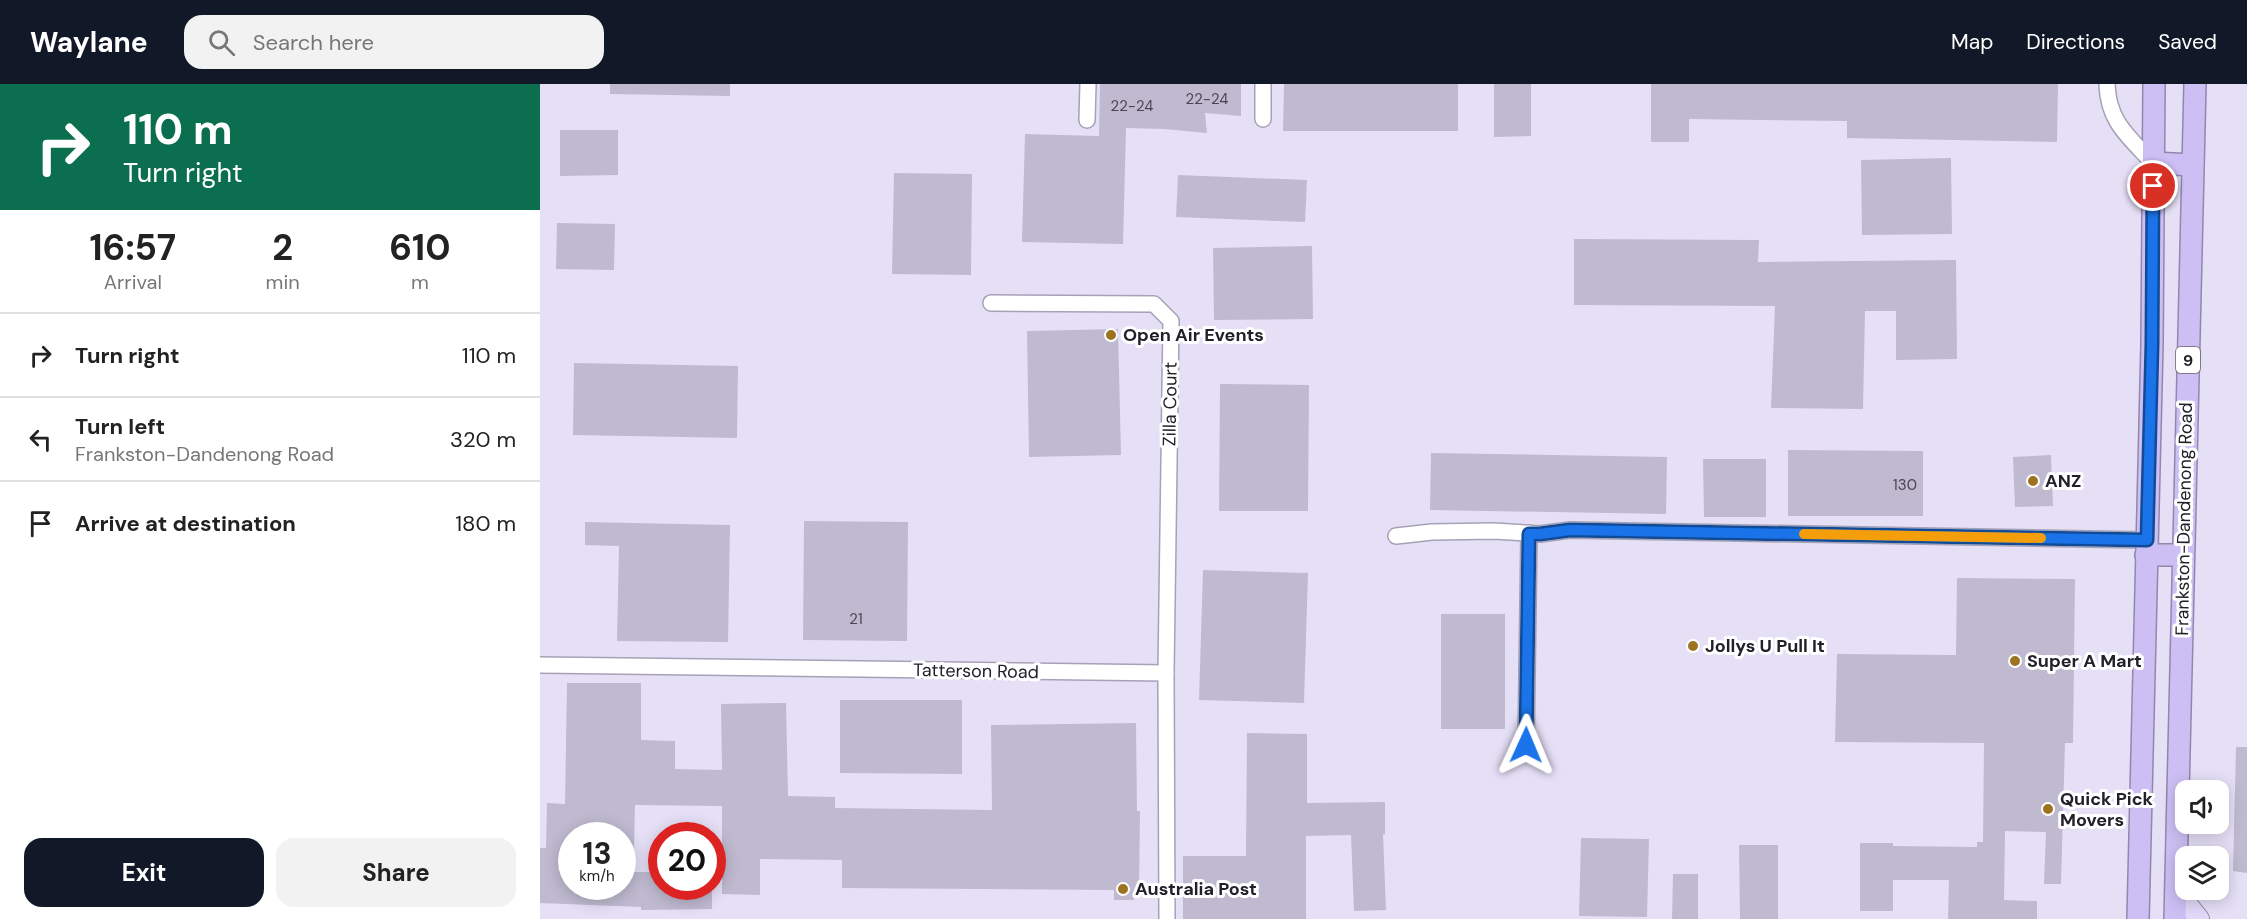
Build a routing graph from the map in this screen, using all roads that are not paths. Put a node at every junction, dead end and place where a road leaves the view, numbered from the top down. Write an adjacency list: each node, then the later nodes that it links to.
1 (1088, 84): 7 (street)
2 (1263, 84): 6 (street)
3 (2107, 84): 8 (street)
4 (2154, 84): 8 (highway, Frankston-Dandenong Road / 9)
5 (2195, 84): 9 (highway, Frankston-Dandenong Road / 9)
6 (1263, 119)
7 (1087, 120)
8 (2153, 164): 9 (highway); 13 (highway, Frankston-Dandenong Road / 9)
9 (2193, 165): 14 (highway, Frankston-Dandenong Road / 9)
10 (991, 303): 16 (street, Zilla Court)
11 (1529, 534): 12 (street); 13 (street); 17 (street)
12 (1396, 536)
13 (2146, 548): 14 (highway); 21 (highway, Frankston-Dandenong Road / 9)
14 (2183, 555): 18 (highway, Frankston-Dandenong Road / 9)
15 (540, 665): 16 (street, Tatterson Road)
16 (1166, 673): 22 (street)
17 (1526, 745)
18 (2177, 846)
19 (2176, 900): 23 (highway, Frankston-Dandenong Road / 9)
20 (2184, 900): 24 (main road)
21 (2134, 915)
22 (1167, 919)
23 (2175, 919)
24 (2199, 919)

